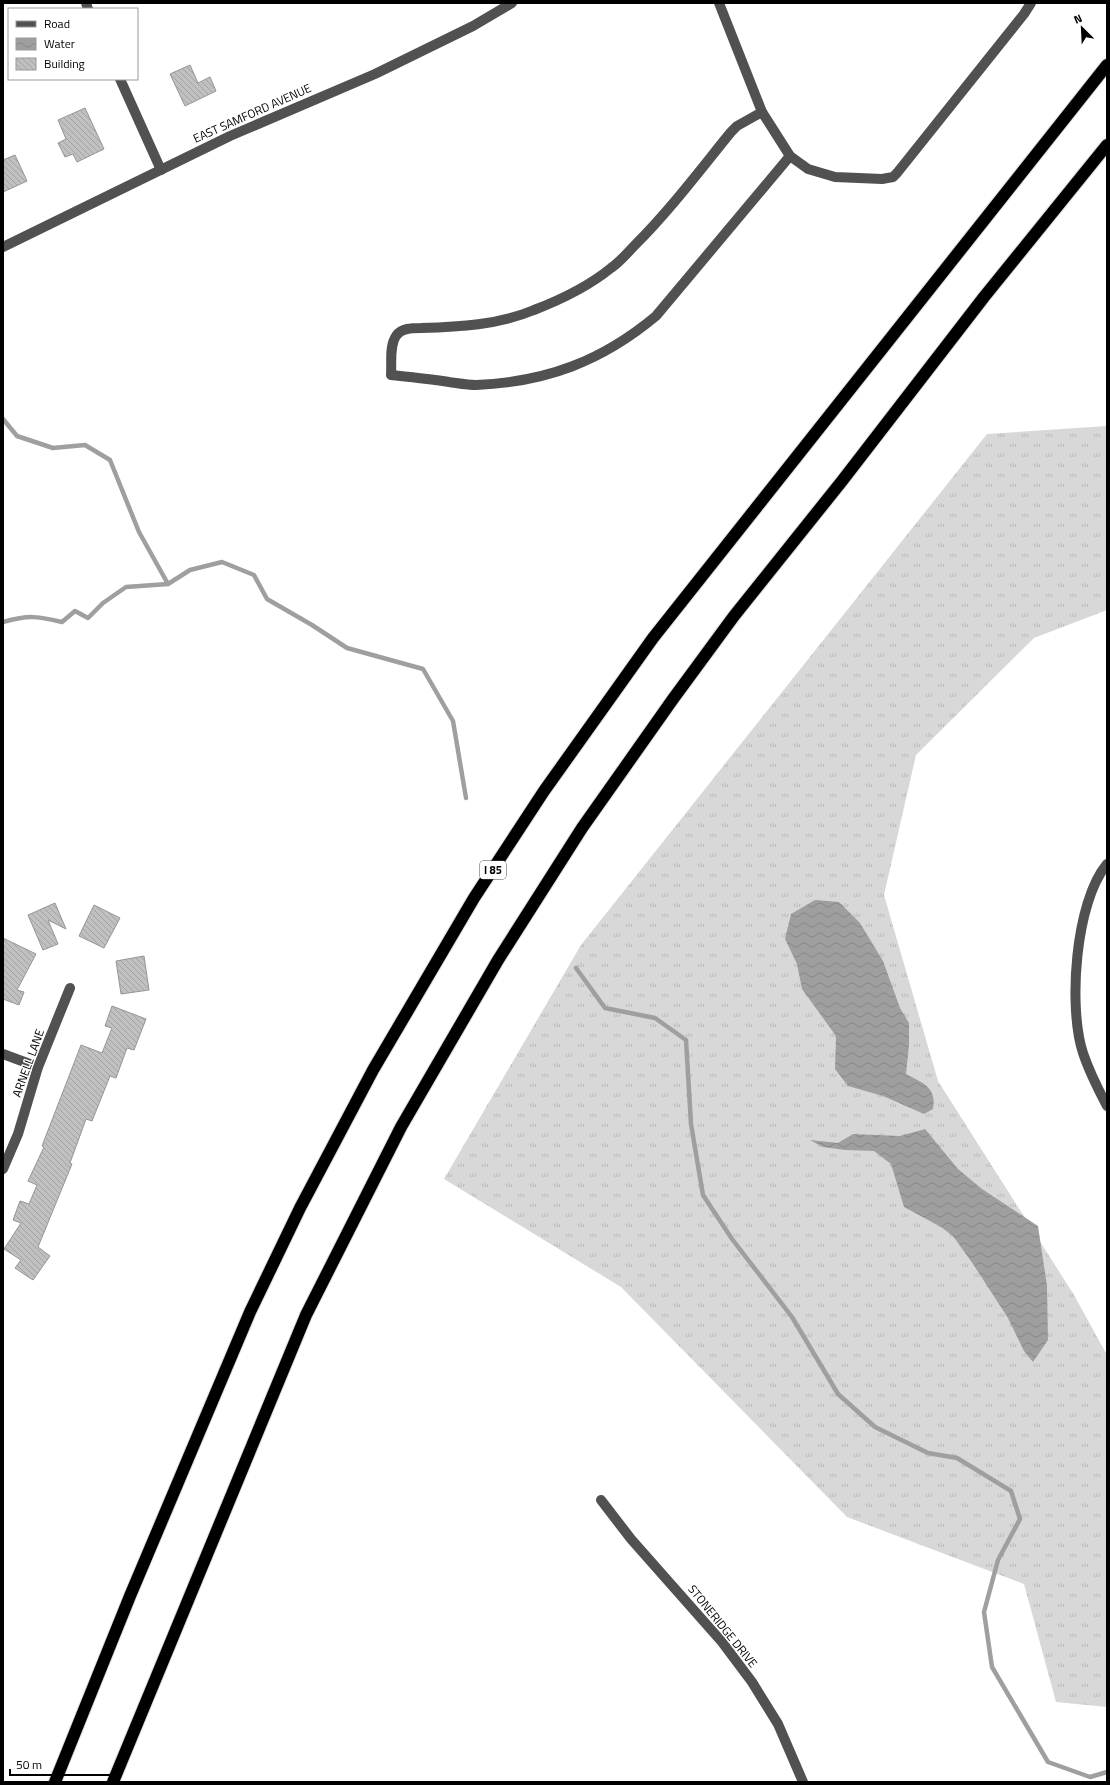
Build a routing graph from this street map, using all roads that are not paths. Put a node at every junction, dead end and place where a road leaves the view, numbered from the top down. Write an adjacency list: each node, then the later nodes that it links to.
1 (512, 3): 9 (street, EAST SAMFORD AVENUE)
2 (719, 3): 6 (street)
3 (1030, 3): 8 (street)
4 (1107, 65): 18 (highway, I 85)
5 (120, 80): 9 (street)
6 (762, 112): 8 (street); 8 (street)
7 (1107, 145): 19 (highway)
8 (790, 156)
9 (161, 170): 10 (street, EAST SAMFORD AVENUE)
10 (3, 247)
11 (1107, 864): 15 (street)
12 (70, 988): 14 (street, ARNELL LANE)
13 (3, 1054): 14 (street)
14 (38, 1067): 16 (street, ARNELL LANE)
15 (1107, 1106)
16 (3, 1169)
17 (601, 1500): 20 (street, STONERIDGE DRIVE)
18 (55, 1782)
19 (113, 1782)
20 (803, 1782)

